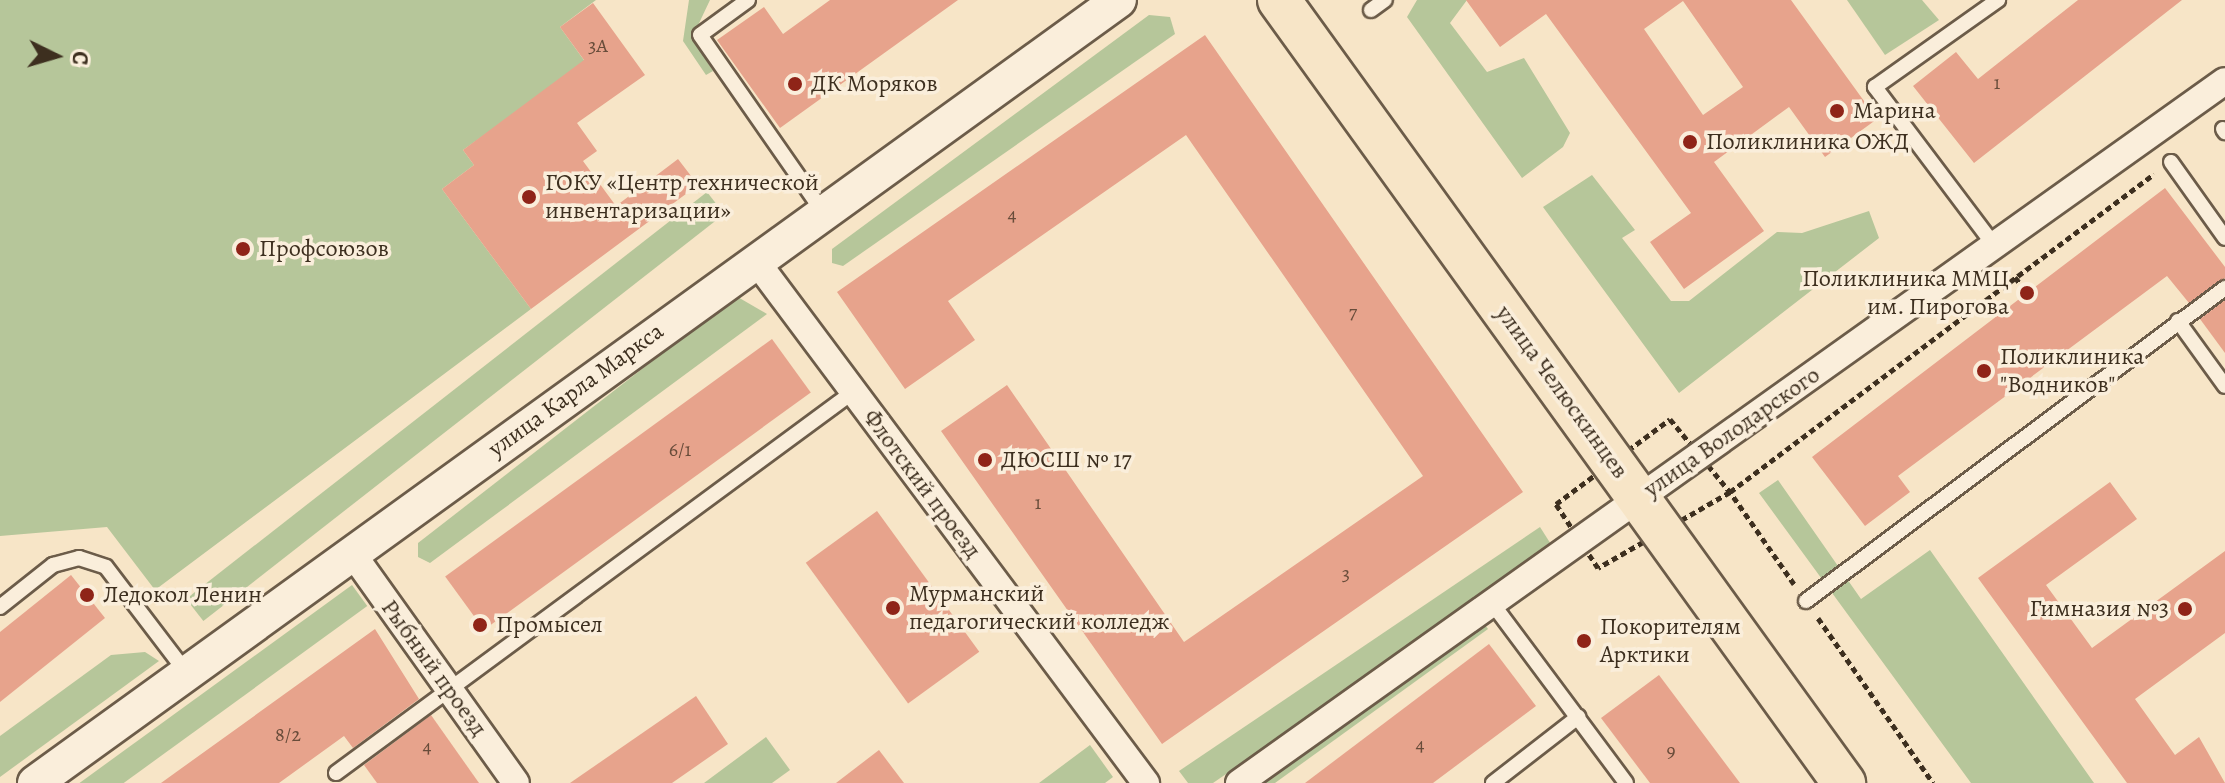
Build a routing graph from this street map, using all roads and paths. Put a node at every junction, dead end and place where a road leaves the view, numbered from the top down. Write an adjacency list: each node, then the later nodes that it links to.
1 (748, 0): 9 (lane)
2 (1119, 0): 9 (street, улица Карла Маркса)
3 (1279, 0): 19 (main road, улица Челюскинцев)
4 (1385, 0): 6 (lane)
5 (1998, 0): 11 (lane)
6 (1371, 10)
7 (2225, 81): 11 (street, улица Володарского)
8 (2171, 162): 10 (lane); 13 (path)
9 (823, 212): 12 (street, улица Карла Маркса)
10 (2225, 238)
11 (1994, 245): 19 (street, улица Володарского)
12 (756, 261): 18 (street, Флотский проезд); 20 (street, улица Карла Маркса)
13 (2015, 277): 15 (path); 21 (path)
14 (2225, 288): 16 (lane)
15 (2027, 293)
16 (2178, 321): 17 (lane); 21 (lane)
17 (2225, 386)
18 (853, 392): 25 (lane); 30 (street, Флотский проезд)
19 (1639, 498): 22 (street, улица Володарского); 34 (main road, улица Челюскинцев)
20 (352, 553): 24 (street, улица Карла Маркса); 25 (street, Рыбный проезд)
21 (1806, 601): 35 (path)
22 (1492, 603): 26 (lane); 31 (street, улица Володарского)
23 (0, 607): 24 (lane)
24 (186, 672): 28 (street, улица Карла Маркса)
25 (450, 691): 27 (lane); 29 (street, Рыбный проезд)
26 (1578, 717): 32 (lane); 33 (lane)
27 (336, 773)
28 (35, 783)
29 (516, 783)
30 (1146, 783)
31 (1239, 783)
32 (1493, 783)
33 (1626, 783)
34 (1844, 783)
35 (1933, 783)

